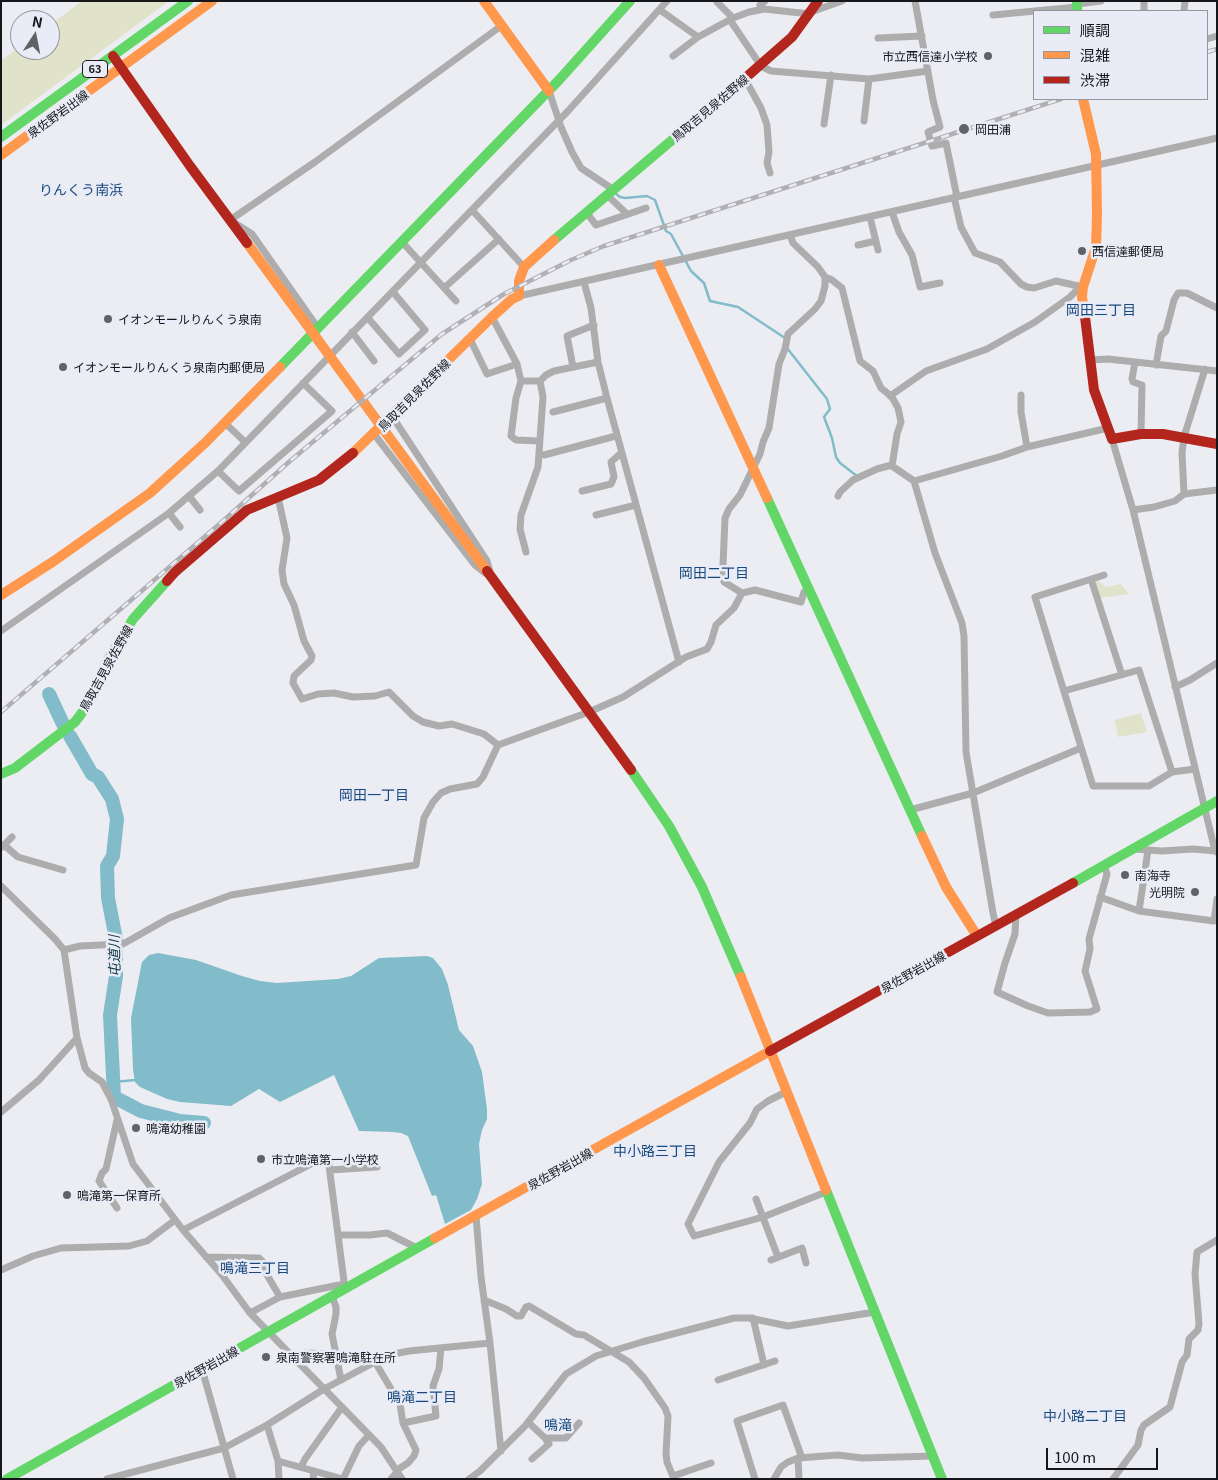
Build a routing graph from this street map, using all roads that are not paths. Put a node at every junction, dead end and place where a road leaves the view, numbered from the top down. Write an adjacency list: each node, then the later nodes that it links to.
1 (188, 1): 22 (main road, 泉佐野岩出線 / 63)
2 (212, 1): 25 (main road, 泉佐野岩出線 / 63)
3 (484, 1): 18 (main road)
4 (630, 1): 30 (main road)
5 (667, 1): 13 (street)
6 (718, 1): 17 (street)
7 (842, 1): 11 (street)
8 (915, 1): 19 (street)
9 (1101, 1): 12 (street)
10 (762, 4): 11 (street); 17 (street)
11 (814, 6): 24 (main road, 鳥取吉見泉佐野線)
12 (1077, 6): 14 (street)
13 (660, 10): 20 (street); 32 (street)
14 (1040, 10)
15 (1033, 11): 16 (street)
16 (993, 15)
17 (731, 19): 20 (street); 24 (street)
18 (502, 26): 30 (main road); 48 (street)
19 (922, 36): 21 (street); 26 (street)
20 (698, 37): 23 (street)
21 (878, 38)
22 (113, 56): 25 (main road); 35 (main road, 泉佐野岩出線 / 63)
23 (673, 56)
24 (761, 66): 27 (street); 28 (main road, 鳥取吉見泉佐野線)
25 (120, 69): 37 (main road, 泉佐野岩出線 / 63); 48 (main road)
26 (928, 71): 29 (street); 41 (street)
27 (831, 75): 29 (street); 34 (street)
28 (745, 79): 39 (street); 40 (main road, 鳥取吉見泉佐野線)
29 (869, 79): 33 (street)
30 (549, 91): 32 (street); 52 (main road)
31 (1083, 100): 38 (main road)
32 (559, 120): 40 (street); 43 (street)
33 (864, 121)
34 (824, 124)
35 (1, 137)
36 (1217, 138): 38 (street)
37 (1, 155)
38 (1097, 166): 41 (street); 61 (main road)
39 (770, 173)
40 (611, 192): 44 (main road, 鳥取吉見泉佐野線); 46 (street)
41 (956, 197): 45 (street); 61 (street)
42 (646, 208): 46 (street)
43 (472, 210): 50 (street); 55 (street)
44 (586, 212): 46 (street); 57 (main road, 鳥取吉見泉佐野線)
45 (892, 212): 47 (street); 60 (street)
46 (627, 214)
47 (870, 216): 49 (street); 51 (street)
48 (230, 220): 70 (street); 122 (main road)
49 (790, 235): 56 (street); 58 (street)
50 (499, 239): 57 (street); 62 (street)
51 (876, 241): 53 (street); 54 (street)
52 (402, 242): 55 (street); 70 (main road)
53 (858, 245)
54 (878, 250)
55 (420, 262): 62 (street); 63 (street)
56 (659, 265): 59 (street); 104 (main road)
57 (524, 267): 64 (main road)
58 (825, 277): 85 (street); 104 (street)
59 (584, 282): 64 (street); 69 (street)
60 (940, 283)
61 (1082, 287): 74 (main road); 85 (street)
62 (444, 288): 65 (street)
63 (393, 292): 68 (street); 68 (street)
64 (519, 296): 67 (main road, 鳥取吉見泉佐野線)
65 (456, 301)
66 (1217, 308): 78 (street)
67 (492, 317): 72 (main road, 鳥取吉見泉佐野線); 77 (street)
68 (368, 318): 71 (street)
69 (594, 325): 75 (street); 79 (street)
70 (318, 328): 90 (main road)
71 (352, 332): 73 (street); 84 (street)
72 (470, 339): 77 (street); 89 (main road, 鳥取吉見泉佐野線)
73 (374, 360)
74 (1090, 360): 76 (street); 91 (main road)
75 (598, 362): 79 (street); 87 (street)
76 (1135, 362): 78 (street); 93 (street)
77 (517, 364): 82 (street)
78 (1156, 365): 80 (street)
79 (572, 367): 83 (street)
80 (1205, 369): 81 (street); 95 (street)
81 (1216, 370)
82 (521, 381): 83 (street); 97 (street)
83 (540, 381): 97 (street)
84 (303, 383): 98 (street); 105 (street)
85 (890, 396): 103 (street)
86 (1020, 396): 100 (street)
87 (607, 398): 88 (street); 94 (street)
88 (554, 412)
89 (392, 416): 92 (main road, 鳥取吉見泉佐野線); 122 (street)
90 (225, 423): 98 (street); 125 (main road)
91 (1108, 428): 96 (main road); 100 (street)
92 (374, 434): 112 (main road, 鳥取吉見泉佐野線); 122 (street)
93 (1141, 434): 95 (main road); 96 (main road)
94 (616, 436): 101 (street); 102 (street)
95 (1184, 437): 99 (main road); 109 (street)
96 (1112, 439): 115 (street)
97 (539, 441): 119 (street)
98 (245, 442): 105 (street)
99 (1217, 444)
100 (1027, 446): 106 (street)
101 (621, 454): 107 (street); 113 (street)
102 (544, 455)
103 (892, 466): 106 (street); 111 (street)
104 (752, 469): 123 (main road); 124 (street)
105 (218, 471): 110 (street)
106 (914, 481): 138 (street)
107 (582, 491)
108 (1216, 491): 109 (street)
109 (1184, 494): 115 (street)
110 (189, 496): 114 (street); 116 (street)
111 (838, 496)
112 (278, 497): 133 (street); 137 (main road, 鳥取吉見泉佐野線)
113 (636, 504): 117 (street); 127 (street)
114 (200, 510)
115 (1133, 510): 130 (street)
116 (169, 514): 118 (street); 126 (street)
117 (596, 515)
118 (180, 528)
119 (526, 552)
120 (1104, 575): 121 (street)
121 (1091, 578): 129 (street); 131 (street)
122 (493, 579): 132 (main road)
123 (808, 590): 124 (street); 141 (main road)
124 (742, 593): 127 (street)
125 (1, 595)
126 (2, 628)
127 (679, 662): 132 (street)
128 (1217, 663): 130 (street)
129 (1122, 674): 131 (street); 136 (street)
130 (1175, 687): 135 (street)
131 (1064, 691): 134 (street)
132 (589, 712): 133 (street); 159 (main road)
133 (498, 744): 157 (street)
134 (1082, 748): 136 (street); 138 (street)
135 (1195, 769): 136 (street); 140 (street)
136 (1172, 772)
137 (1, 774)
138 (973, 793): 141 (street); 155 (street)
139 (1217, 801): 140 (main road, 泉佐野岩出線)
140 (1205, 808): 144 (main road, 泉佐野岩出線); 146 (street)
141 (910, 810): 156 (main road)
142 (12, 837): 143 (street)
143 (3, 846): 148 (street)
144 (1134, 849): 145 (street); 147 (main road, 泉佐野岩出線)
145 (1148, 850): 146 (street); 152 (street)
146 (1216, 851)
147 (1104, 866): 150 (street); 153 (main road, 泉佐野岩出線)
148 (63, 870)
149 (1, 886): 157 (street)
150 (1100, 897): 152 (street); 153 (street)
151 (1217, 899): 154 (street)
152 (1139, 911): 154 (street)
153 (1016, 914): 155 (main road, 泉佐野岩出線)
154 (1215, 922)
155 (996, 926): 156 (main road, 泉佐野岩出線)
156 (977, 936): 159 (main road, 泉佐野岩出線)
157 (64, 950): 158 (street)
158 (77, 1038): 161 (street); 162 (street)
159 (770, 1052): 160 (main road); 168 (main road, 泉佐野岩出線)
160 (786, 1092): 165 (main road); 169 (street)
161 (1, 1112)
162 (117, 1119): 167 (street); 170 (street)
163 (377, 1167): 164 (street)
164 (330, 1170): 171 (street); 172 (street)
165 (826, 1192): 169 (street); 182 (main road)
166 (756, 1199): 169 (street)
167 (117, 1208)
168 (476, 1216): 174 (main road, 泉佐野岩出線); 181 (street)
169 (763, 1217): 176 (street)
170 (175, 1220): 171 (street); 177 (street)
171 (183, 1230): 175 (street)
172 (338, 1235): 174 (street); 178 (street)
173 (1217, 1240): 228 (street)
174 (417, 1248): 178 (main road, 泉佐野岩出線)
175 (206, 1257): 180 (street); 183 (street)
176 (806, 1262)
177 (1, 1270)
178 (345, 1286): 179 (main road, 泉佐野岩出線); 180 (street)
179 (332, 1296): 185 (main road, 泉佐野岩出線); 189 (street)
180 (280, 1297): 183 (street)
181 (484, 1300): 186 (street); 188 (street)
182 (875, 1312): 184 (street); 207 (main road)
183 (250, 1313): 185 (street)
184 (752, 1318): 188 (street); 193 (street)
185 (267, 1333): 192 (street); 194 (main road, 泉佐野岩出線)
186 (490, 1344): 187 (street); 206 (street)
187 (441, 1348): 191 (street); 201 (street)
188 (611, 1351): 199 (street); 215 (street)
189 (337, 1354): 192 (street); 195 (street)
190 (775, 1361): 193 (street)
191 (375, 1362): 195 (street); 201 (street)
192 (298, 1363): 197 (street)
193 (764, 1365): 196 (street)
194 (202, 1369): 205 (street); 216 (main road, 泉佐野岩出線)
195 (341, 1380): 197 (street)
196 (718, 1380)
197 (324, 1389): 198 (street); 202 (street)
198 (342, 1406): 203 (street); 212 (street)
199 (528, 1422): 204 (street); 206 (street)
200 (579, 1423): 204 (street)
201 (403, 1424): 213 (street)
202 (267, 1425): 205 (street); 210 (street)
203 (369, 1435): 213 (street); 220 (street)
204 (545, 1438): 209 (street)
205 (224, 1448): 217 (street); 218 (street)
206 (501, 1451): 223 (street)
207 (933, 1456): 208 (street); 227 (main road)
208 (800, 1458): 224 (street); 225 (street); 226 (street)
209 (532, 1459)
210 (278, 1461): 212 (street); 219 (street)
211 (711, 1463): 215 (street)
212 (301, 1468): 214 (street)
213 (397, 1471): 221 (street); 222 (street)
214 (314, 1475): 220 (street)
215 (674, 1477)
216 (7, 1479)
217 (107, 1479)
218 (234, 1479)
219 (280, 1479)
220 (343, 1479)
221 (391, 1479)
222 (402, 1479)
223 (469, 1479)
224 (755, 1479)
225 (774, 1479)
226 (799, 1479)
227 (942, 1479)
228 (1113, 1479)

